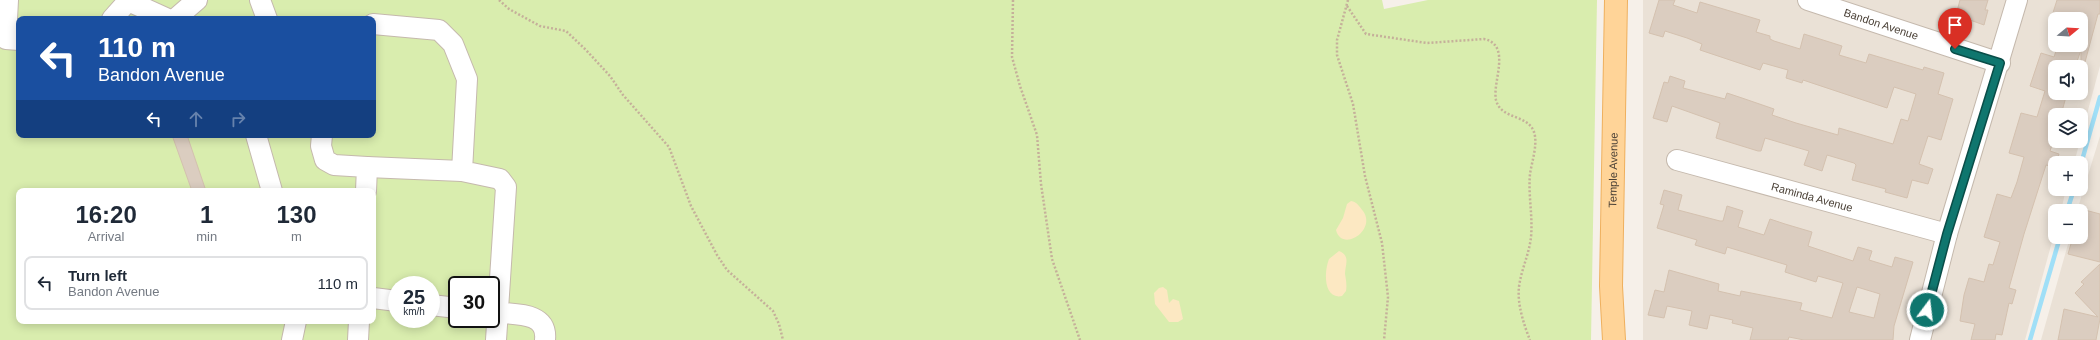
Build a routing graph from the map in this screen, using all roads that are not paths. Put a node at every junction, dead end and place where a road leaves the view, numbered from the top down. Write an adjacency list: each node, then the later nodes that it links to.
1 (8, 0): 13 (street)
2 (197, 0): 10 (street)
3 (260, 0): 11 (street)
4 (1616, 0): 34 (main road, Temple Avenue)
5 (1808, 0): 14 (street, Bandon Avenue)
6 (2017, 0): 14 (street)
7 (128, 1): 8 (street); 9 (street)
8 (115, 16)
9 (161, 16)
10 (178, 16)
11 (266, 16)
12 (376, 24): 19 (street)
13 (8, 39)
14 (2000, 63): 22 (street)
15 (257, 138): 20 (street)
16 (322, 138): 18 (street)
17 (1677, 160): 22 (street, Raminda Avenue)
18 (367, 167): 19 (street); 21 (street)
19 (462, 171): 23 (street)
20 (271, 188)
21 (366, 188)
22 (1947, 234): 35 (street)
23 (497, 276)
24 (376, 298): 25 (street)
25 (388, 300)
26 (500, 313): 33 (street)
27 (295, 324): 30 (street)
28 (359, 324): 31 (street)
29 (495, 328): 32 (street)
30 (292, 340)
31 (358, 340)
32 (496, 340)
33 (545, 340)
34 (1614, 340)
35 (1920, 340)

